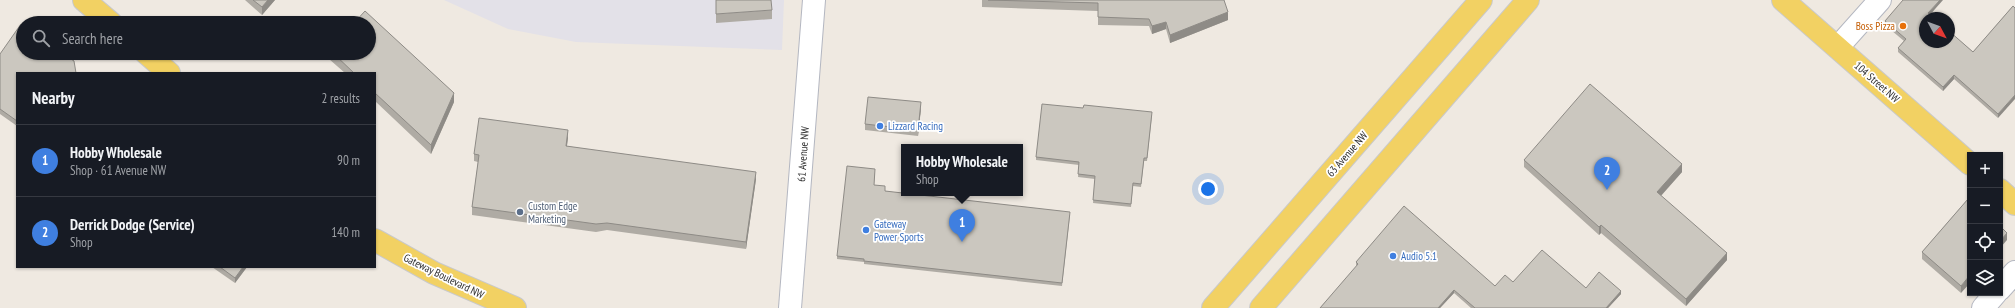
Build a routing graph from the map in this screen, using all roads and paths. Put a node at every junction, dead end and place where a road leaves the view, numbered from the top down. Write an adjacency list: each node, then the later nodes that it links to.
1 (84, 0): 7 (main road)
2 (814, 0): 19 (street, 61 Avenue NW)
3 (1481, 0): 20 (main road, 63 Avenue NW)
4 (1528, 0): 21 (main road)
5 (1783, 0): 8 (main road, 104 Street NW)
6 (1880, 0): 8 (street)
7 (103, 16)
8 (1838, 47): 11 (main road, 104 Street NW)
9 (154, 60): 10 (main road)
10 (167, 72)
11 (1967, 161)
12 (2003, 193): 13 (main road)
13 (2015, 204)
14 (376, 241): 18 (main road, Gateway Boulevard NW)
15 (2015, 272): 16 (street)
16 (2003, 286)
17 (1993, 296): 22 (street)
18 (515, 308)
19 (790, 308)
20 (1213, 308)
21 (1261, 308)
22 (1983, 308)

